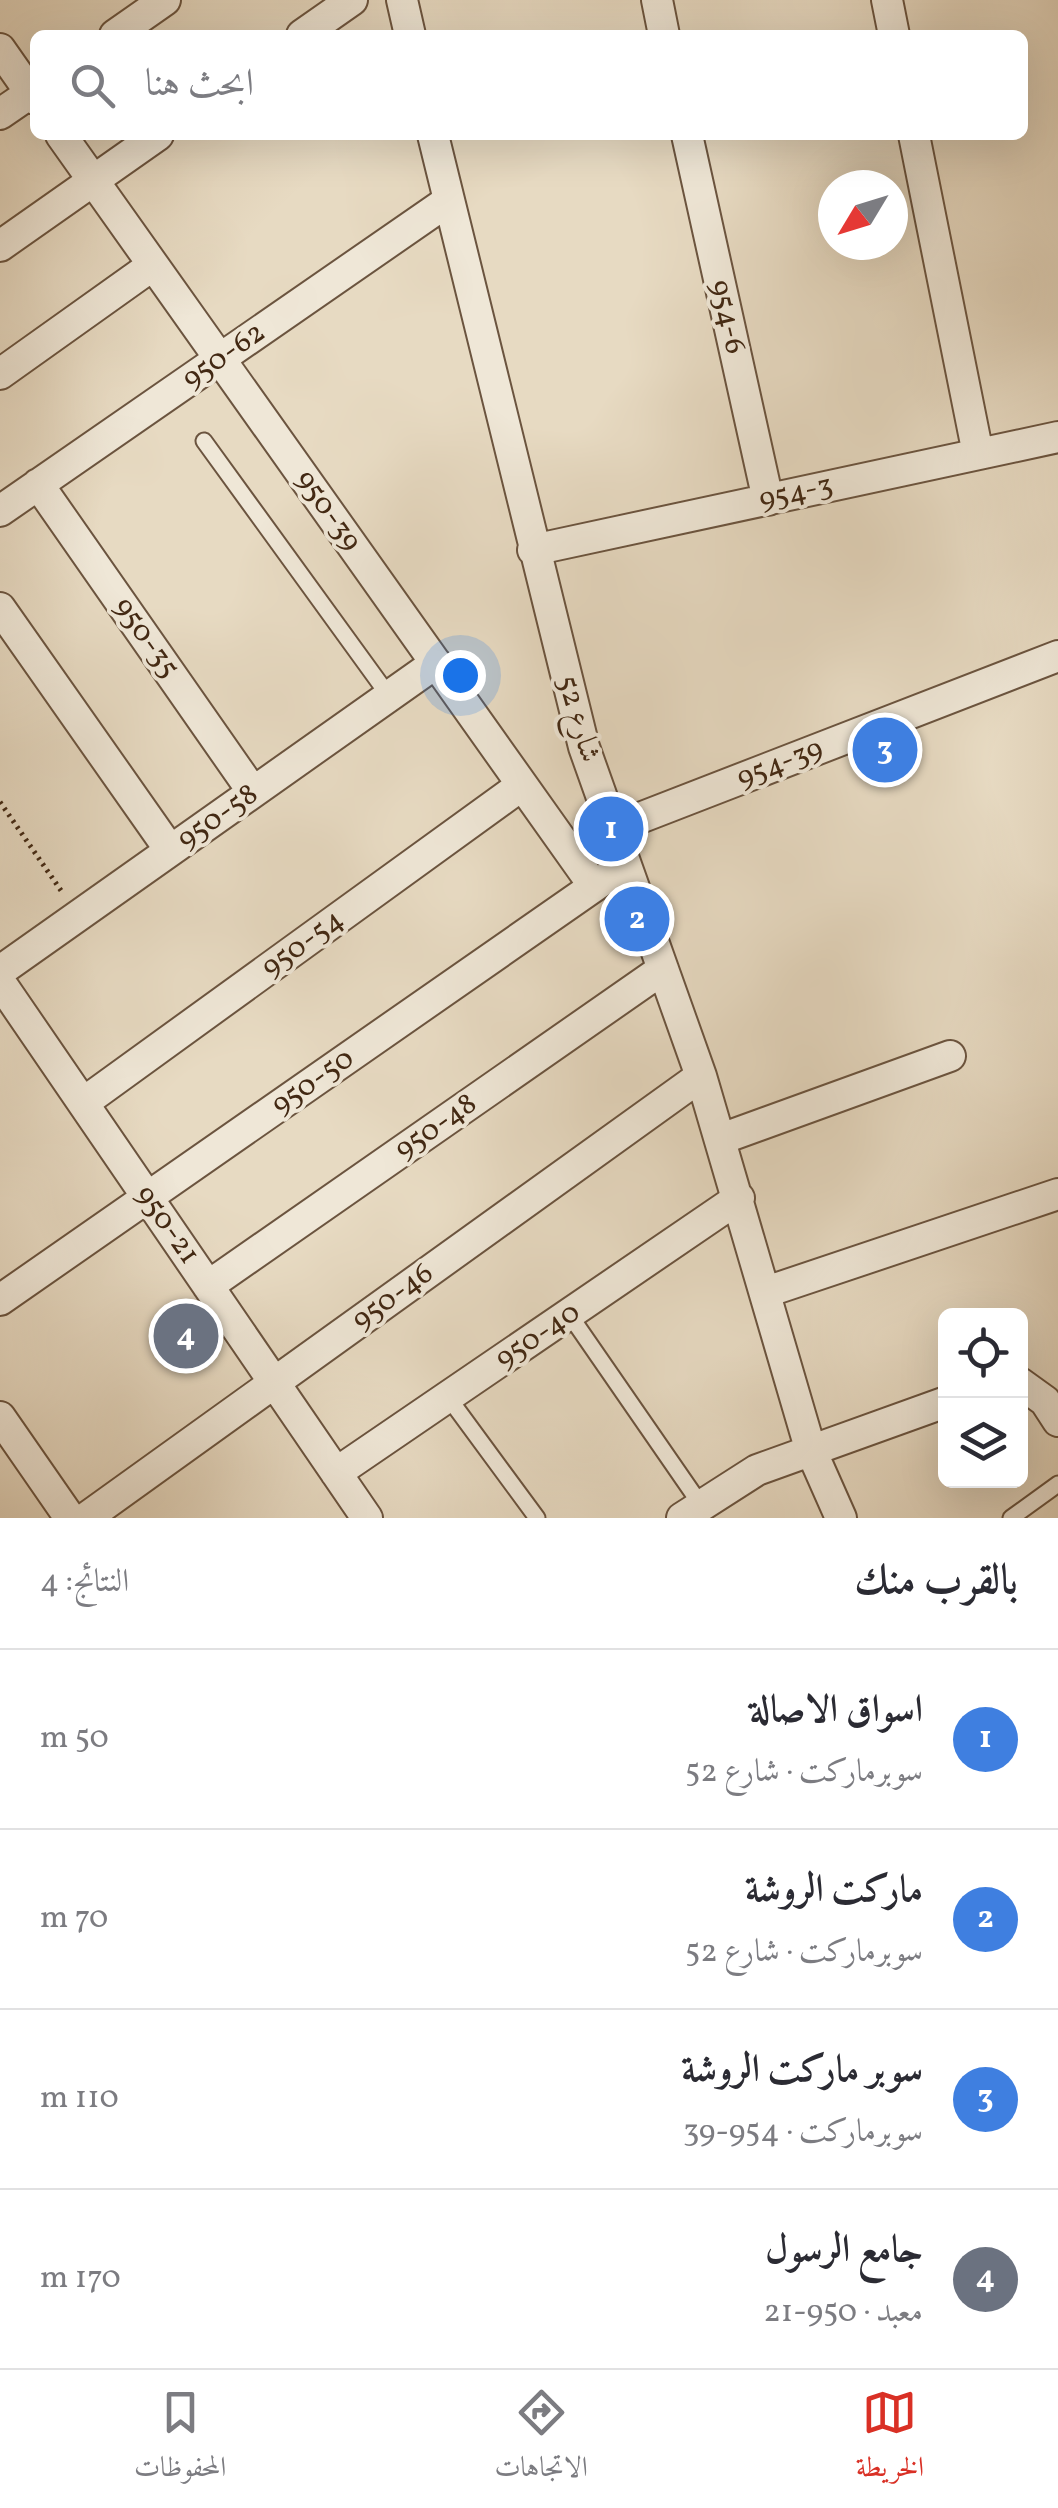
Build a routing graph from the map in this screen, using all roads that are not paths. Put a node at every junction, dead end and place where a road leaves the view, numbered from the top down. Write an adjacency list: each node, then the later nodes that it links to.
1 (166, 0): 6 (street)
2 (352, 0): 7 (street)
3 (402, 0): 8 (street)
4 (657, 0): 9 (street)
5 (887, 0): 10 (street)
6 (122, 30)
7 (309, 30)
8 (409, 30)
9 (663, 30)
10 (893, 30)
11 (0, 50): 12 (street)
12 (30, 89)
13 (30, 96): 14 (street)
14 (0, 114)
15 (65, 140): 20 (street, 950-39)
16 (151, 140): 20 (street)
17 (433, 140): 21 (street, شارع 52)
18 (687, 140): 30 (street, 954-6)
19 (915, 140): 28 (street)
20 (94, 180): 22 (street); 23 (street, 950-39)
21 (448, 202): 24 (street, 950-62); 32 (street, شارع 52)
22 (0, 246)
23 (154, 265): 24 (street, 950-39); 25 (street)
24 (220, 358): 29 (street, 950-62); 35 (street, 950-39)
25 (0, 374)
26 (1058, 437): 28 (street, 954-3)
27 (204, 441): 36 (lane)
28 (978, 454): 30 (street, 954-3)
29 (38, 484): 31 (street, 950-62); 38 (street, 950-35)
30 (768, 500): 32 (street, 954-3)
31 (0, 511)
32 (534, 550): 39 (street, شارع 52)
33 (0, 608): 40 (street)
34 (1058, 656): 39 (street, 954-39)
35 (436, 662): 36 (street, 950-58); 37 (street, 950-39)
36 (389, 696): 38 (street, 950-58)
37 (522, 784): 42 (street, 950-39); 48 (street, 950-54)
38 (253, 792): 40 (street, 950-58)
39 (614, 828): 41 (street, شارع 52)
40 (170, 850): 44 (street, 950-58)
41 (626, 864): 42 (street, 950-50); 43 (street, شارع 52)
42 (594, 886): 51 (street, 950-50)
43 (663, 968): 47 (street, شارع 52); 53 (street, 950-48)
44 (0, 971)
45 (0, 982): 48 (street, 950-21)
46 (950, 1056): 49 (street)
47 (701, 1076): 49 (street, شارع 52); 57 (street, 950-46)
48 (83, 1103): 51 (street, 950-21)
49 (720, 1139): 52 (street, شارع 52)
50 (1058, 1194): 54 (street)
51 (148, 1198): 53 (street, 950-21); 55 (street, 950-50)
52 (739, 1198): 54 (street, شارع 52); 56 (street, 950-40)
53 (208, 1286): 57 (street, 950-21)
54 (766, 1292): 63 (street, شارع 52)
55 (0, 1300)
56 (569, 1314): 59 (street, 950-40); 66 (lane)
57 (274, 1382): 64 (street, 950-21); 68 (street, 950-46)
58 (1028, 1389): 62 (street)
59 (448, 1397): 64 (street, 950-40); 70 (lane)
60 (938, 1405): 63 (street)
61 (0, 1417): 67 (street)
62 (1058, 1421)
63 (810, 1448): 66 (street); 71 (street, شارع 52)
64 (336, 1473): 69 (street, 950-21)
65 (1058, 1484): 72 (lane)
66 (692, 1511)
67 (70, 1518)
68 (86, 1518)
69 (367, 1518)
70 (537, 1518)
71 (841, 1518)
72 (1011, 1518)

